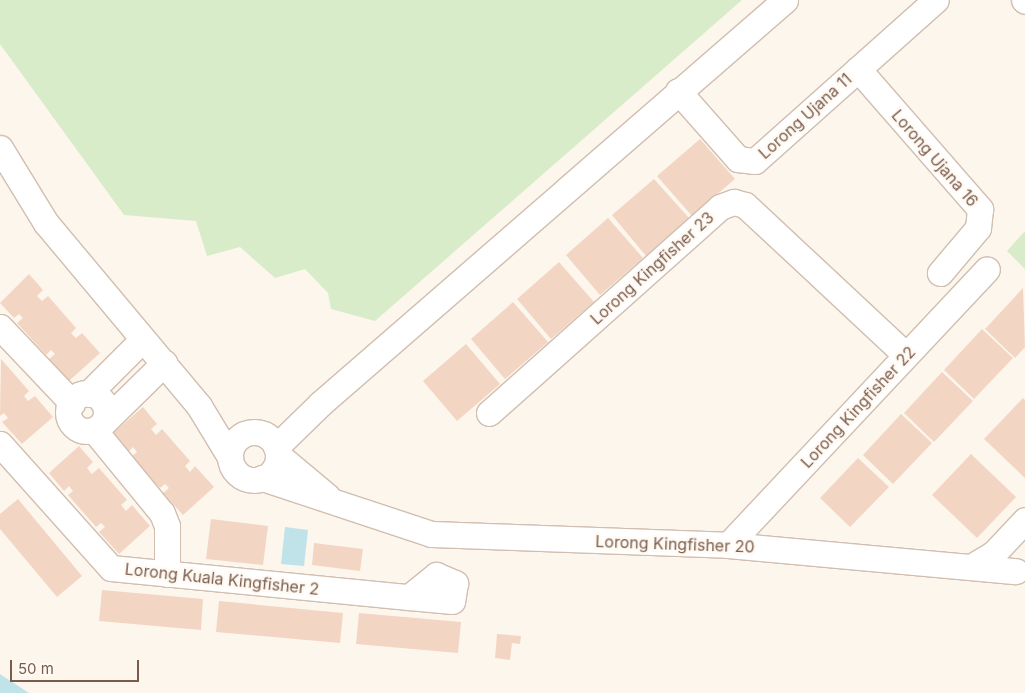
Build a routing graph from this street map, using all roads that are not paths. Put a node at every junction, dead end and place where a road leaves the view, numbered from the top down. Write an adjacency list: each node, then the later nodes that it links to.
1 (784, 0): 4 (street)
2 (936, 0): 3 (street, Lorong Ujana 11)
3 (858, 69): 4 (street, Lorong Ujana 11); 7 (street, Lorong Ujana 16)
4 (678, 91): 16 (street)
5 (0, 148): 9 (street)
6 (987, 269): 10 (street, Lorong Kingfisher 22)
7 (940, 273)
8 (0, 328): 12 (street)
9 (142, 340): 11 (street); 12 (street)
10 (906, 355): 14 (street, Lorong Kingfisher 23); 22 (street, Lorong Kingfisher 22)
11 (164, 363): 13 (street); 15 (street)
12 (80, 398): 15 (street)
13 (199, 406): 16 (street, Lorong Kingfisher 20); 18 (street)
14 (489, 413)
15 (99, 426): 25 (street)
16 (265, 442): 18 (street); 19 (street); 20 (street, Lorong Kingfisher 20)
17 (0, 444): 25 (street, Lorong Kuala Kingfisher 2)
18 (230, 457): 19 (street)
19 (262, 478): 20 (street, Lorong Kingfisher 20)
20 (337, 504): 22 (street, Lorong Kingfisher 20)
21 (1025, 520): 23 (street)
22 (728, 545): 23 (street, Lorong Kingfisher 20)
23 (976, 564): 24 (street, Lorong Kingfisher 20)
24 (1016, 571)
25 (167, 574): 26 (street, Lorong Kuala Kingfisher 2)
26 (409, 597)

